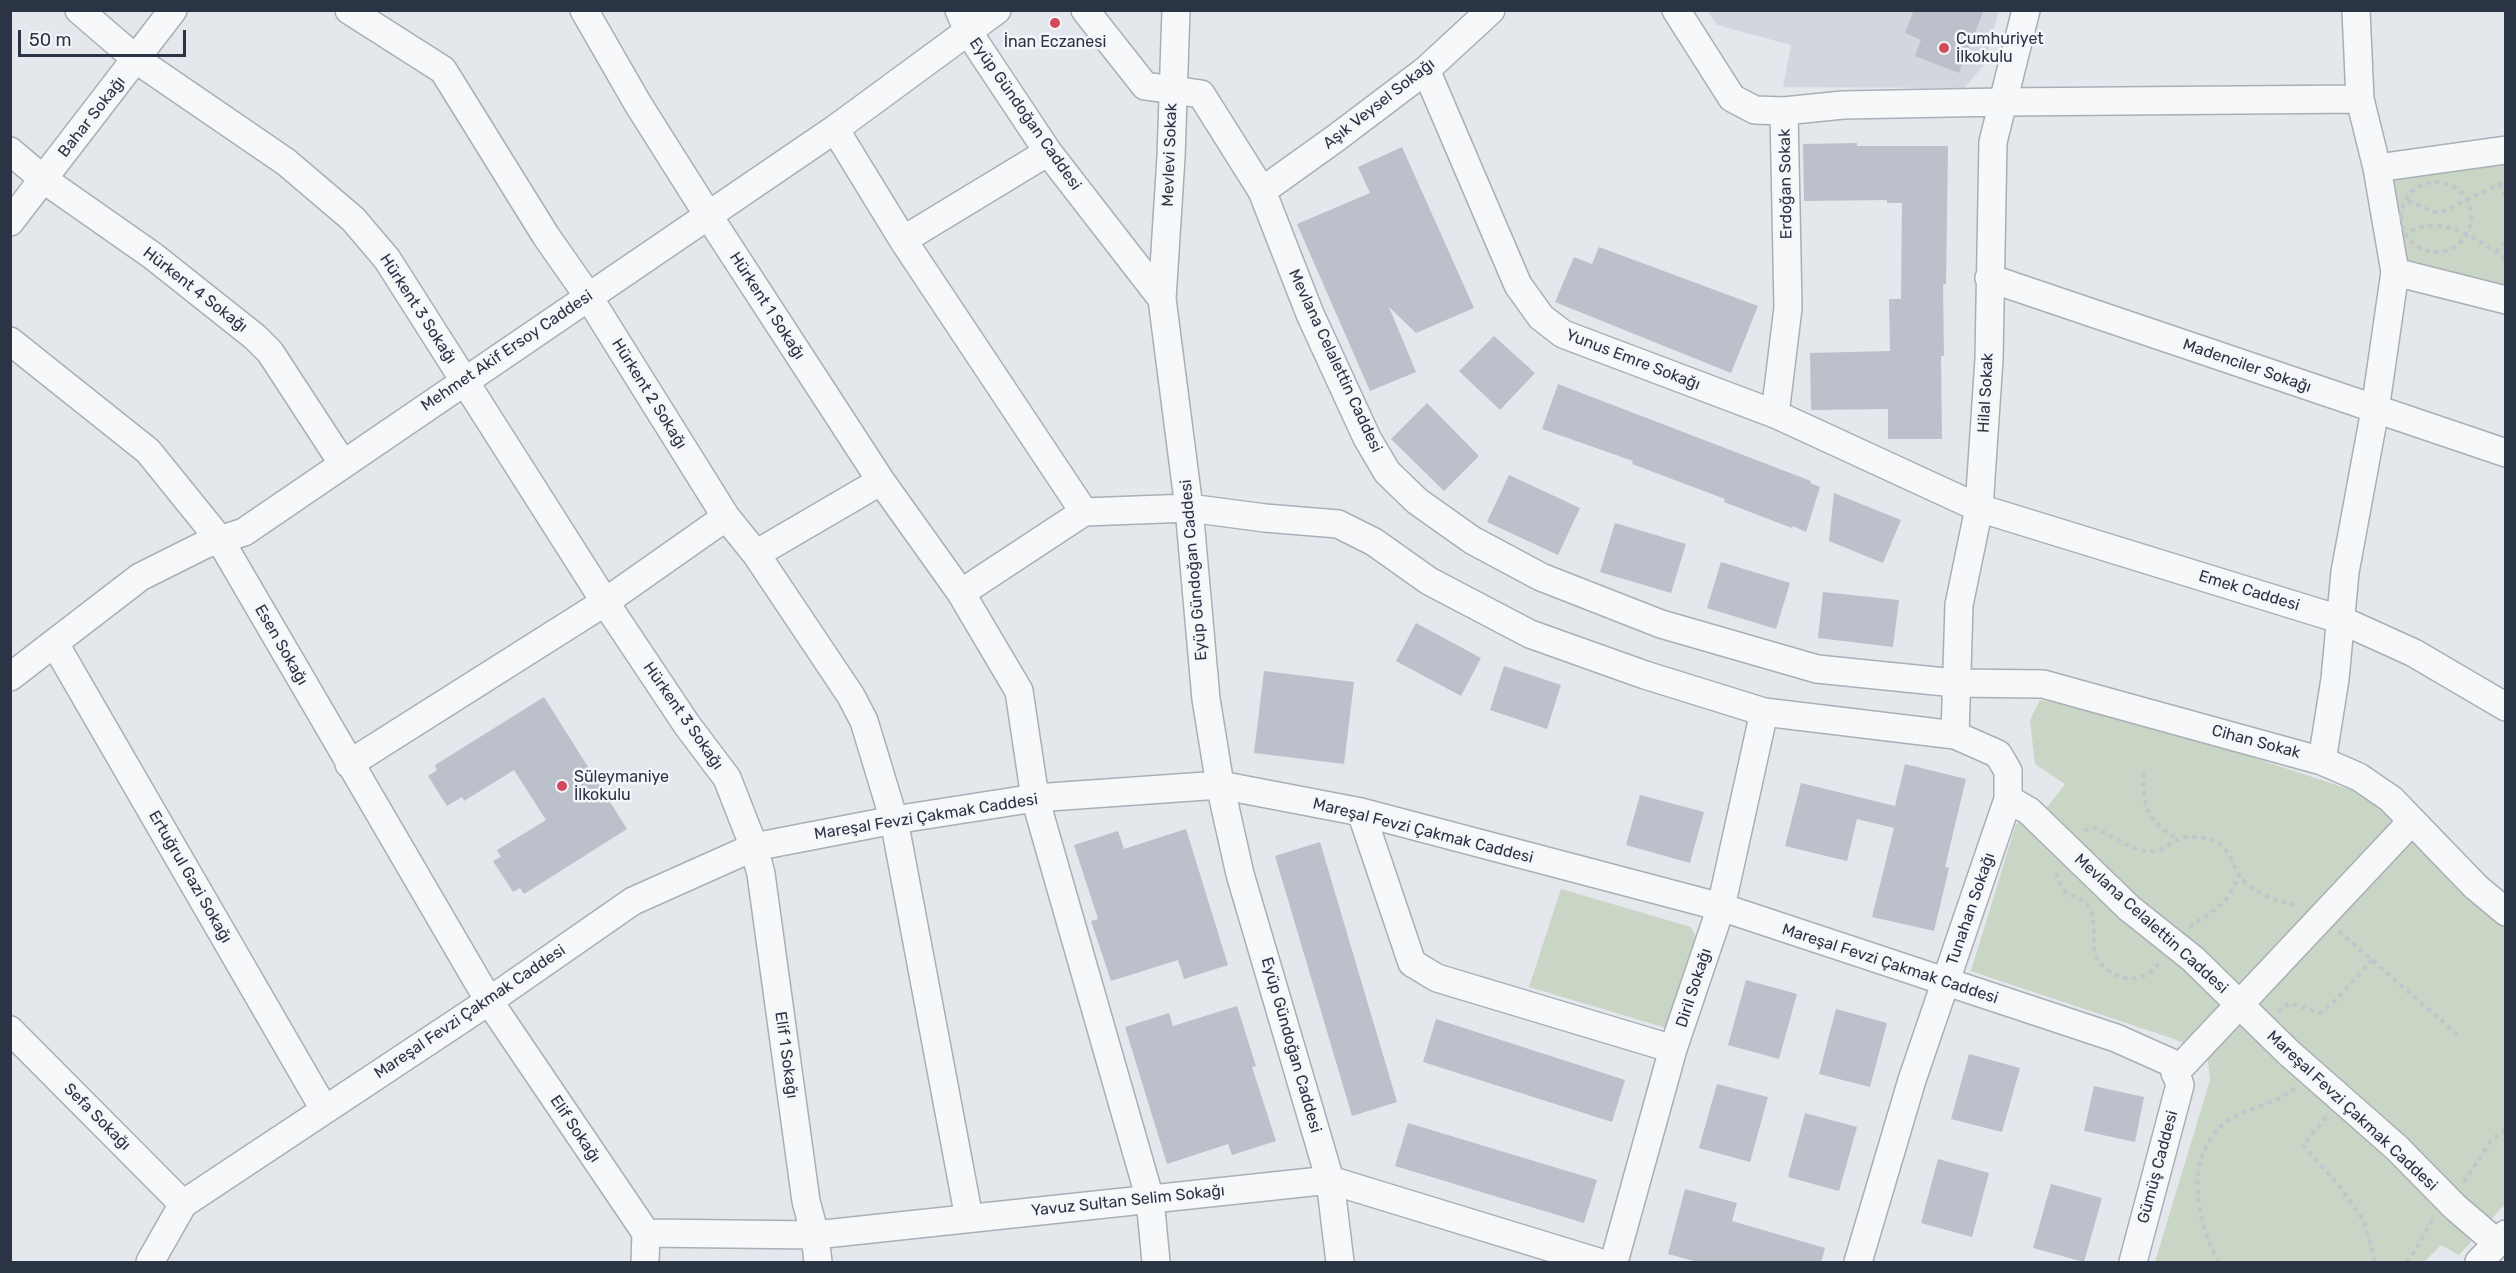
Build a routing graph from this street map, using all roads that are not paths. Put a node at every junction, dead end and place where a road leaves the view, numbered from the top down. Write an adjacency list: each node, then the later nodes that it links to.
1 (79, 10): 13 (street, Hürkent 3 Sokağı)
2 (173, 10): 13 (street, Bahar Sokağı)
3 (349, 10): 31 (street, Hürkent 2 Sokağı)
4 (584, 10): 26 (street, Hürkent 1 Sokağı)
5 (998, 10): 12 (street, Mehmet Akif Ersoy Caddesi)
6 (1085, 10): 15 (street, Mevlana Celalettin Caddesi)
7 (1176, 10): 15 (street, Mevlevi Sokak)
8 (1491, 10): 14 (street, Aşık Veysel Sokağı)
9 (1677, 10): 18 (street, Erdoğan Sokak)
10 (2026, 10): 17 (street, Hilal Sokak)
11 (2356, 10): 16 (street)
12 (964, 22): 19 (street, Mehmet Akif Ersoy Caddesi); 22 (street, Eyüp Gündoğan Caddesi)
13 (137, 60): 24 (street, Bahar Sokağı); 35 (street, Hürkent 3 Sokağı)
14 (1426, 70): 25 (street, Aşık Veysel Sokağı); 37 (street, Yunus Emre Sokağı)
15 (1172, 89): 25 (street, Mevlana Celalettin Caddesi); 32 (street, Mevlevi Sokak)
16 (2360, 99): 17 (street); 23 (street)
17 (2002, 102): 18 (street); 30 (street, Hilal Sokak)
18 (1784, 111): 37 (street, Erdoğan Sokak)
19 (835, 129): 26 (street, Mehmet Akif Ersoy Caddesi); 28 (street)
20 (2505, 150): 23 (street)
21 (10, 151): 24 (street, Hürkent 4 Sokağı)
22 (1048, 152): 28 (street); 32 (street, Eyüp Gündoğan Caddesi)
23 (2378, 176): 29 (street)
24 (43, 178): 27 (street, Bahar Sokağı); 39 (street, Hürkent 4 Sokağı)
25 (1262, 191): 52 (street, Mevlana Celalettin Caddesi)
26 (708, 215): 31 (street, Mehmet Akif Ersoy Caddesi); 40 (street, Hürkent 1 Sokağı)
27 (10, 222)
28 (903, 240): 43 (street)
29 (2395, 272): 33 (street); 36 (street)
30 (1989, 278): 36 (street, Madenciler Sokağı); 42 (street, Hilal Sokak)
31 (588, 296): 35 (street, Mehmet Akif Ersoy Caddesi); 44 (street, Hürkent 2 Sokağı)
32 (1162, 299): 41 (street, Eyüp Gündoğan Caddesi)
33 (2505, 300)
34 (10, 341): 45 (street, Esen Sokağı)
35 (465, 381): 39 (street, Mehmet Akif Ersoy Caddesi); 48 (street, Hürkent 3 Sokağı)
36 (2375, 410): 38 (street, Madenciler Sokağı); 49 (street)
37 (1774, 414): 42 (street, Yunus Emre Sokağı)
38 (2505, 453)
39 (343, 464): 45 (street, Mehmet Akif Ersoy Caddesi)
40 (881, 481): 46 (street); 47 (street, Hürkent 1 Sokağı)
41 (1189, 508): 43 (street, Tunahan Sokağı); 54 (street, Tunahan Sokağı); 58 (street, Eyüp Gündoğan Caddesi)
42 (1979, 508): 49 (street, Emek Caddesi); 52 (street, Hilal Sokak)
43 (1084, 512): 47 (street)
44 (726, 517): 46 (street, Hürkent 2 Sokağı); 48 (street)
45 (220, 540): 50 (street, Mehmet Akif Ersoy Caddesi); 57 (street, Esen Sokağı)
46 (756, 554): 62 (street, Hürkent 2 Sokağı)
47 (961, 593): 59 (street, Hürkent 1 Sokağı)
48 (605, 602): 57 (street); 64 (street, Hürkent 3 Sokağı)
49 (2339, 620): 53 (street, Emek Caddesi); 56 (street)
50 (56, 644): 51 (street, Mehmet Akif Ersoy Caddesi); 73 (street, Ertuğrul Gazi Sokağı)
51 (10, 677)
52 (1955, 683): 55 (street); 56 (street, Cihan Sokak)
53 (2505, 707)
54 (1764, 712): 55 (street, Tunahan Sokağı); 65 (street, Diril Sokağı)
55 (1955, 735): 60 (street, Tunahan Sokağı)
56 (2322, 760): 63 (street, Cihan Sokak)
57 (350, 764): 68 (street, Esen Sokağı)
58 (1220, 785): 59 (street, Mareşal Fevzi Çakmak Caddesi); 61 (street, Mareşal Fevzi Çakmak Caddesi); 74 (street, Eyüp Gündoğan Caddesi)
59 (1035, 798): 62 (street, Mareşal Fevzi Çakmak Caddesi); 75 (street, Hürkent 1 Sokağı)
60 (2008, 799): 67 (street, Tunahan Sokağı); 69 (street, Mevlana Celalettin Caddesi)
61 (1361, 812): 65 (street, Mareşal Fevzi Çakmak Caddesi); 71 (street)
62 (894, 820): 64 (street, Mareşal Fevzi Çakmak Caddesi); 77 (street, Hürkent 2 Sokağı)
63 (2408, 824): 66 (street, Cihan Sokak); 69 (street)
64 (754, 847): 68 (street, Mareşal Fevzi Çakmak Caddesi); 79 (street, Elif 1 Sokağı)
65 (1721, 907): 67 (street, Mareşal Fevzi Çakmak Caddesi); 71 (street, Diril Sokağı)
66 (2505, 912)
67 (1946, 983): 72 (street, Mareşal Fevzi Çakmak Caddesi); 88 (street, Tunahan Sokağı)
68 (489, 1001): 73 (street, Mareşal Fevzi Çakmak Caddesi); 78 (street, Elif Sokağı)
69 (2239, 1005): 72 (street); 80 (street, Mareşal Fevzi Çakmak Caddesi)
70 (13, 1037): 76 (street, Sefa Sokağı)
71 (1673, 1049): 87 (street, Diril Sokağı)
72 (2175, 1073): 89 (street, Gümüş Caddesi)
73 (324, 1109): 76 (street, Mareşal Fevzi Çakmak Caddesi)
74 (1330, 1180): 75 (street, Yavuz Sultan Selim Sokağı); 85 (street, Eyüp Gündoğan Caddesi); 86 (street, Yavuz Sultan Selim Sokağı)
75 (1150, 1199): 77 (street, Yavuz Sultan Selim Sokağı); 84 (street, Hürkent 1 Sokağı)
76 (183, 1204): 81 (street, Mareşal Fevzi Çakmak Caddesi)
77 (969, 1218): 79 (street, Yavuz Sultan Selim Sokağı)
78 (646, 1233): 79 (street, Yavuz Sultan Selim Sokağı); 82 (street)
79 (815, 1235): 83 (street, Elif 1 Sokağı)
80 (2501, 1239): 90 (street)
81 (150, 1263)
82 (645, 1263)
83 (818, 1263)
84 (1156, 1263)
85 (1340, 1263)
86 (1598, 1263)
87 (1614, 1263)
88 (1858, 1263)
89 (2133, 1263)
90 (2479, 1263)

